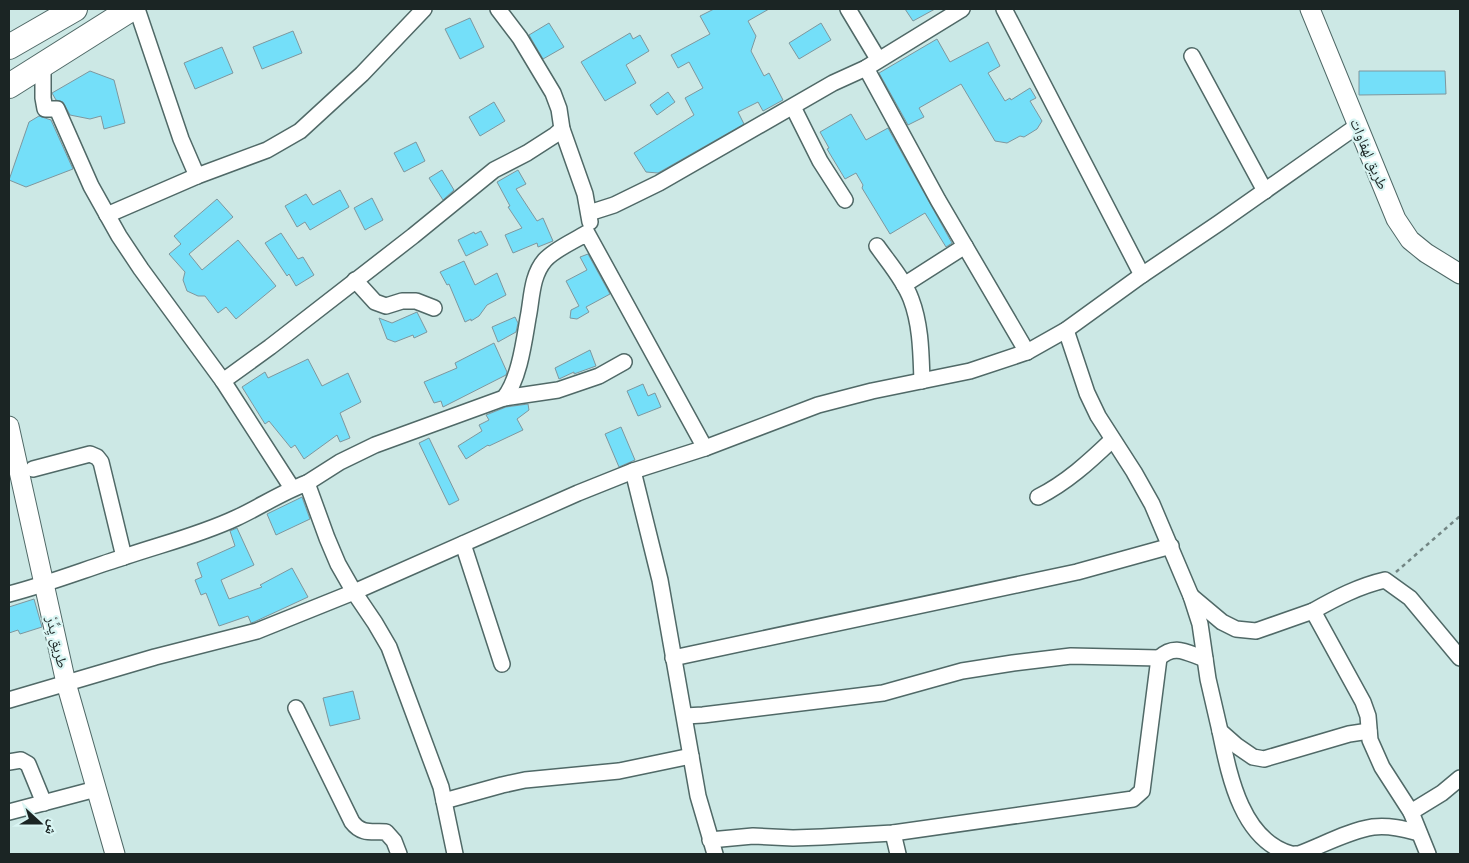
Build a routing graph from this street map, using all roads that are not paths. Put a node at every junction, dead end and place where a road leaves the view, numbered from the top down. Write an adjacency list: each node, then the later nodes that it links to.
1 (75, 9): 10 (main road)
2 (131, 9): 13 (main road)
3 (137, 9): 19 (street)
4 (424, 9): 19 (street)
5 (498, 9): 18 (street)
6 (848, 9): 12 (street)
7 (962, 9): 12 (street)
8 (1004, 9): 27 (street)
9 (1310, 9): 17 (street, طريق لهفاوات)
10 (9, 47)
11 (1192, 56): 20 (street)
12 (872, 63): 16 (street); 26 (street)
13 (37, 69): 14 (main road); 15 (main road); 23 (street)
14 (9, 86)
15 (9, 105)
16 (793, 107): 21 (street); 22 (street)
17 (1357, 126): 20 (street); 28 (street, طريق لهفاوات)
18 (562, 129): 22 (street); 29 (street)
19 (197, 176): 23 (street)
20 (1265, 191): 27 (street)
21 (844, 200)
22 (589, 213): 24 (street)
23 (106, 215): 35 (street)
24 (587, 233): 37 (street); 40 (street)
25 (877, 246): 30 (street)
26 (965, 246): 30 (street); 33 (street)
27 (1142, 274): 32 (street)
28 (1460, 274)
29 (355, 280): 31 (street); 35 (street)
30 (904, 285): 36 (street)
31 (434, 308)
32 (1066, 330): 33 (street); 39 (street)
33 (1027, 352): 36 (street)
34 (624, 362): 37 (street)
35 (223, 381): 44 (street)
36 (922, 381): 40 (street)
37 (504, 398): 43 (street)
38 (9, 426): 41 (street, طريق يِدِّرْ)
39 (1112, 440): 45 (street); 47 (street)
40 (706, 448): 42 (street)
41 (20, 468): 48 (street); 49 (street, طريق يِدِّرْ)
42 (633, 471): 46 (street); 54 (street)
43 (307, 483): 44 (street); 50 (street)
44 (292, 488): 48 (street)
45 (1038, 497)
46 (463, 544): 50 (street); 58 (street)
47 (1171, 546): 52 (street); 54 (street)
48 (124, 557): 49 (street)
49 (44, 585): 51 (street); 59 (street, طريق يِدِّرْ)
50 (354, 592): 59 (street); 69 (street)
51 (9, 594)
52 (1191, 596): 53 (street); 57 (street)
53 (1313, 611): 56 (street); 64 (street)
54 (673, 658): 62 (street)
55 (1160, 658): 57 (street); 62 (street); 73 (street)
56 (1460, 658)
57 (1205, 660): 63 (street)
58 (502, 664)
59 (66, 683): 60 (street); 68 (street, طريق يِدِّرْ)
60 (9, 700)
61 (296, 708): 77 (street)
62 (685, 716): 65 (street)
63 (1220, 731): 64 (street); 80 (street)
64 (1369, 731): 72 (street)
65 (691, 756): 69 (street); 75 (street)
66 (9, 762): 70 (street)
67 (1460, 778): 72 (street)
68 (96, 789): 70 (street); 76 (street, طريق يِدِّرْ)
69 (444, 801): 78 (street)
70 (44, 803): 71 (street)
71 (9, 812)
72 (1411, 812): 74 (street)
73 (893, 832): 75 (street); 79 (street)
74 (1419, 833): 80 (street); 81 (street)
75 (712, 847)
76 (115, 854)
77 (399, 854)
78 (455, 854)
79 (898, 854)
80 (1288, 854)
81 (1428, 854)

